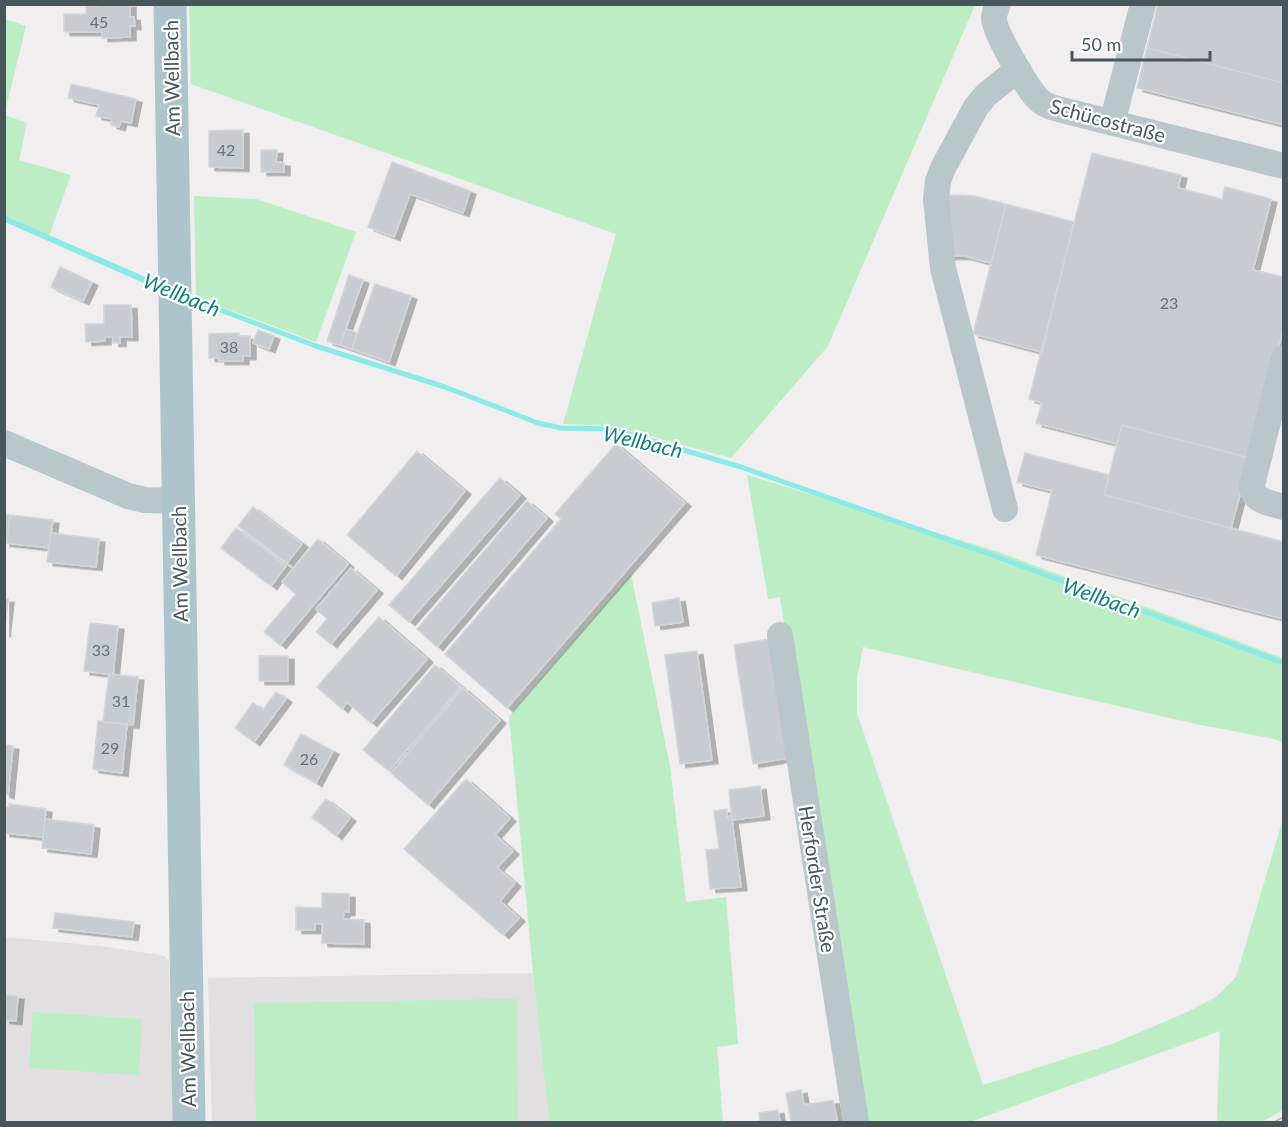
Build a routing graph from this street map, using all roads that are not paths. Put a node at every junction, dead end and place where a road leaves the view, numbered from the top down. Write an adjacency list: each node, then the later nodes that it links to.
1 (170, 4): 9 (main road, Am Wellbach)
2 (998, 4): 4 (street, Schücostraße)
3 (1143, 4): 5 (street)
4 (1018, 69): 5 (street, Schücostraße); 11 (street)
5 (1112, 123): 6 (street, Schücostraße)
6 (1284, 166)
7 (1284, 358): 10 (street)
8 (4, 443): 9 (street)
9 (178, 501): 13 (main road, Am Wellbach)
10 (1284, 507)
11 (1005, 509)
12 (780, 635): 14 (street, Herforder Straße)
13 (189, 1122)
14 (856, 1122)

